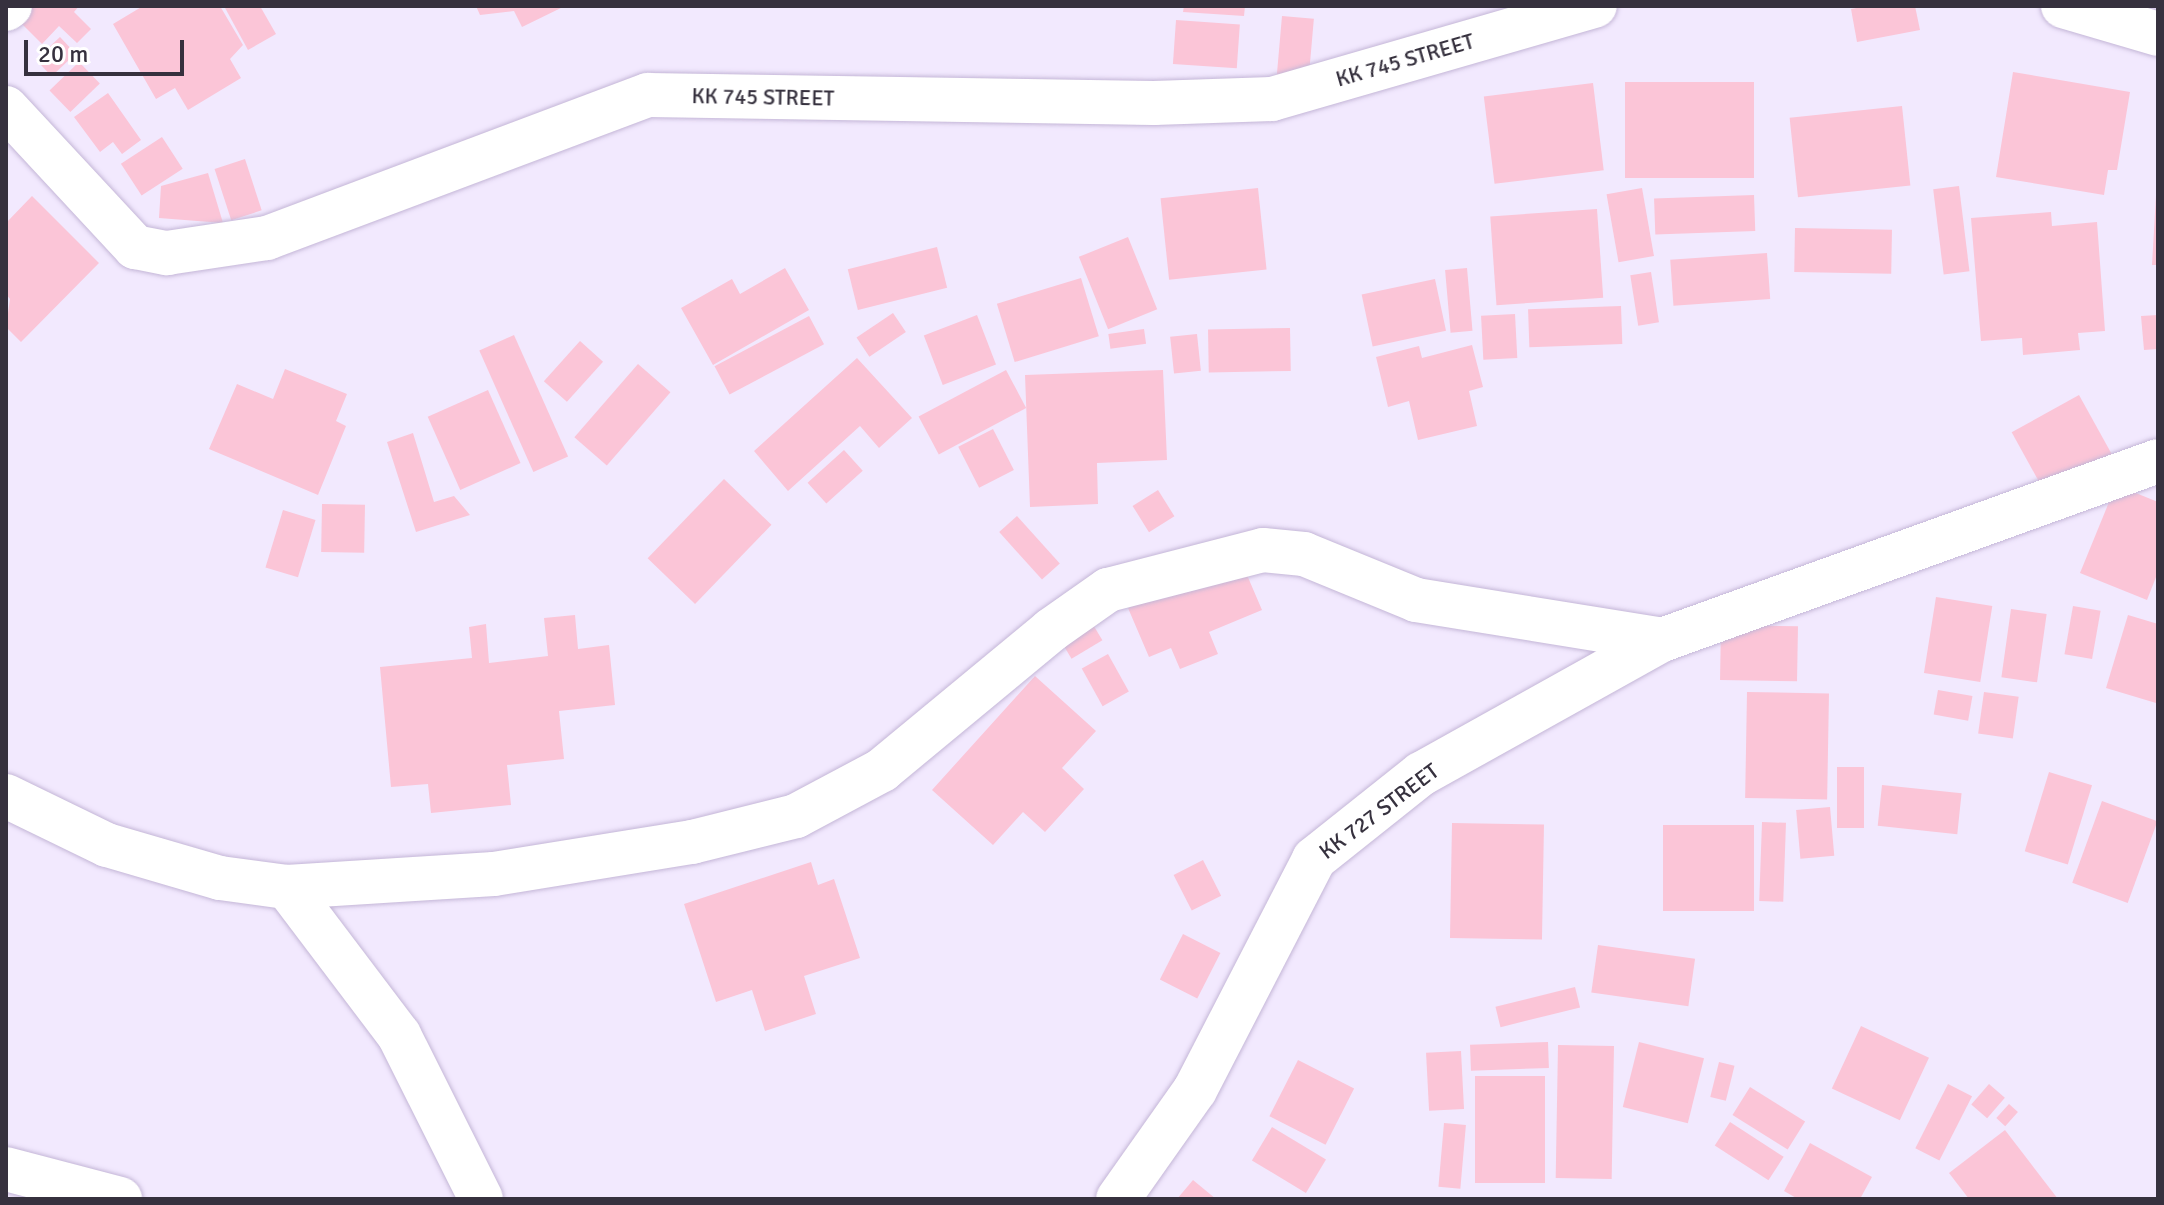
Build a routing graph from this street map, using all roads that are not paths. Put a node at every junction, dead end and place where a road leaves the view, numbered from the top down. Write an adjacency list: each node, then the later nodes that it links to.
1 (1595, 6): 4 (street, KK 745 STREET)
2 (2063, 6): 3 (street)
3 (2158, 34)
4 (6, 108)
5 (2158, 461): 6 (street, KK 727 STREET)
6 (1662, 640): 8 (street); 12 (street, KK 727 STREET)
7 (6, 796): 8 (street)
8 (287, 887): 11 (street)
9 (6, 1169): 10 (street)
10 (120, 1199)
11 (481, 1199)
12 (1118, 1199)

